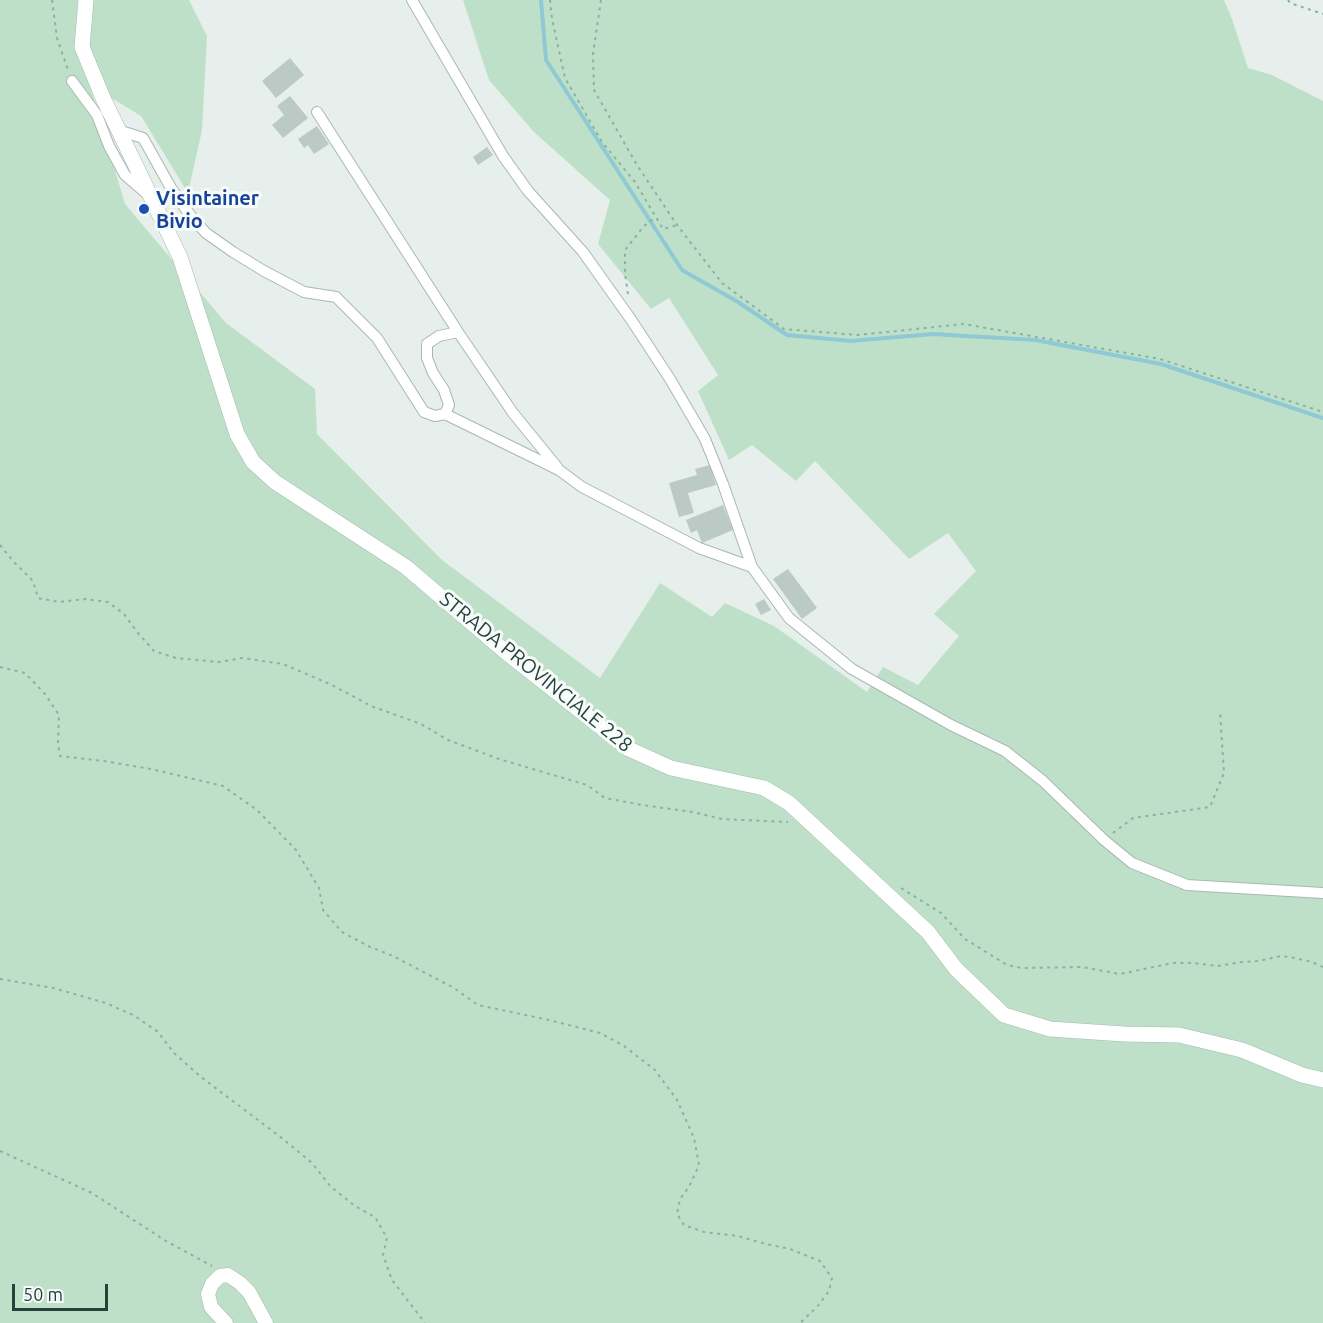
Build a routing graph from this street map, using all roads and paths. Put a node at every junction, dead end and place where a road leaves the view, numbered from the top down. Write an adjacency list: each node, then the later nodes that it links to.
1 (52, 0): 8 (path)
2 (86, 0): 10 (main road, STRADA PROVINCIALE 228)
3 (412, 0): 20 (street)
4 (550, 0): 12 (path)
5 (601, 0): 13 (path)
6 (1288, 0): 7 (path)
7 (1323, 14)
8 (72, 81): 11 (street)
9 (317, 112): 15 (street)
10 (118, 130): 11 (main road, STRADA PROVINCIALE 228); 17 (street)
11 (152, 198): 29 (main road, STRADA PROVINCIALE 228)
12 (656, 217): 13 (path); 14 (path)
13 (677, 225): 16 (path)
14 (629, 297)
15 (458, 332): 17 (street); 18 (street)
16 (1323, 412)
17 (445, 414): 18 (street)
18 (560, 470): 20 (street)
19 (0, 545): 23 (path)
20 (752, 567): 24 (street)
21 (0, 667): 35 (path)
22 (1220, 712): 24 (path)
23 (792, 822)
24 (1104, 840): 26 (street)
25 (896, 886): 27 (path)
26 (1323, 893)
27 (1323, 967)
28 (0, 979): 34 (path)
29 (1323, 1080)
30 (0, 1151): 31 (path)
31 (228, 1275): 32 (street); 33 (street)
32 (226, 1323)
33 (266, 1323)
34 (425, 1323)
35 (800, 1323)

